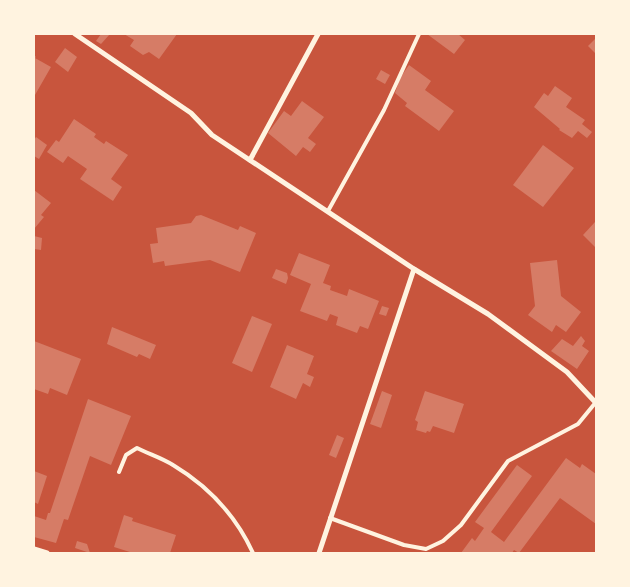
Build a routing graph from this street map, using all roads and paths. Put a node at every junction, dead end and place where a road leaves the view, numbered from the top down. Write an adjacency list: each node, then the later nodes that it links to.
1 (75, 34): 4 (street)
2 (318, 34): 4 (street)
3 (419, 34): 5 (lane)
4 (250, 160): 5 (street)
5 (328, 211): 6 (street)
6 (414, 269): 7 (street); 9 (street)
7 (596, 402): 9 (lane)
8 (119, 472): 12 (lane)
9 (330, 518): 13 (street)
10 (34, 549): 11 (street)
11 (48, 553)
12 (253, 553)
13 (319, 553)

